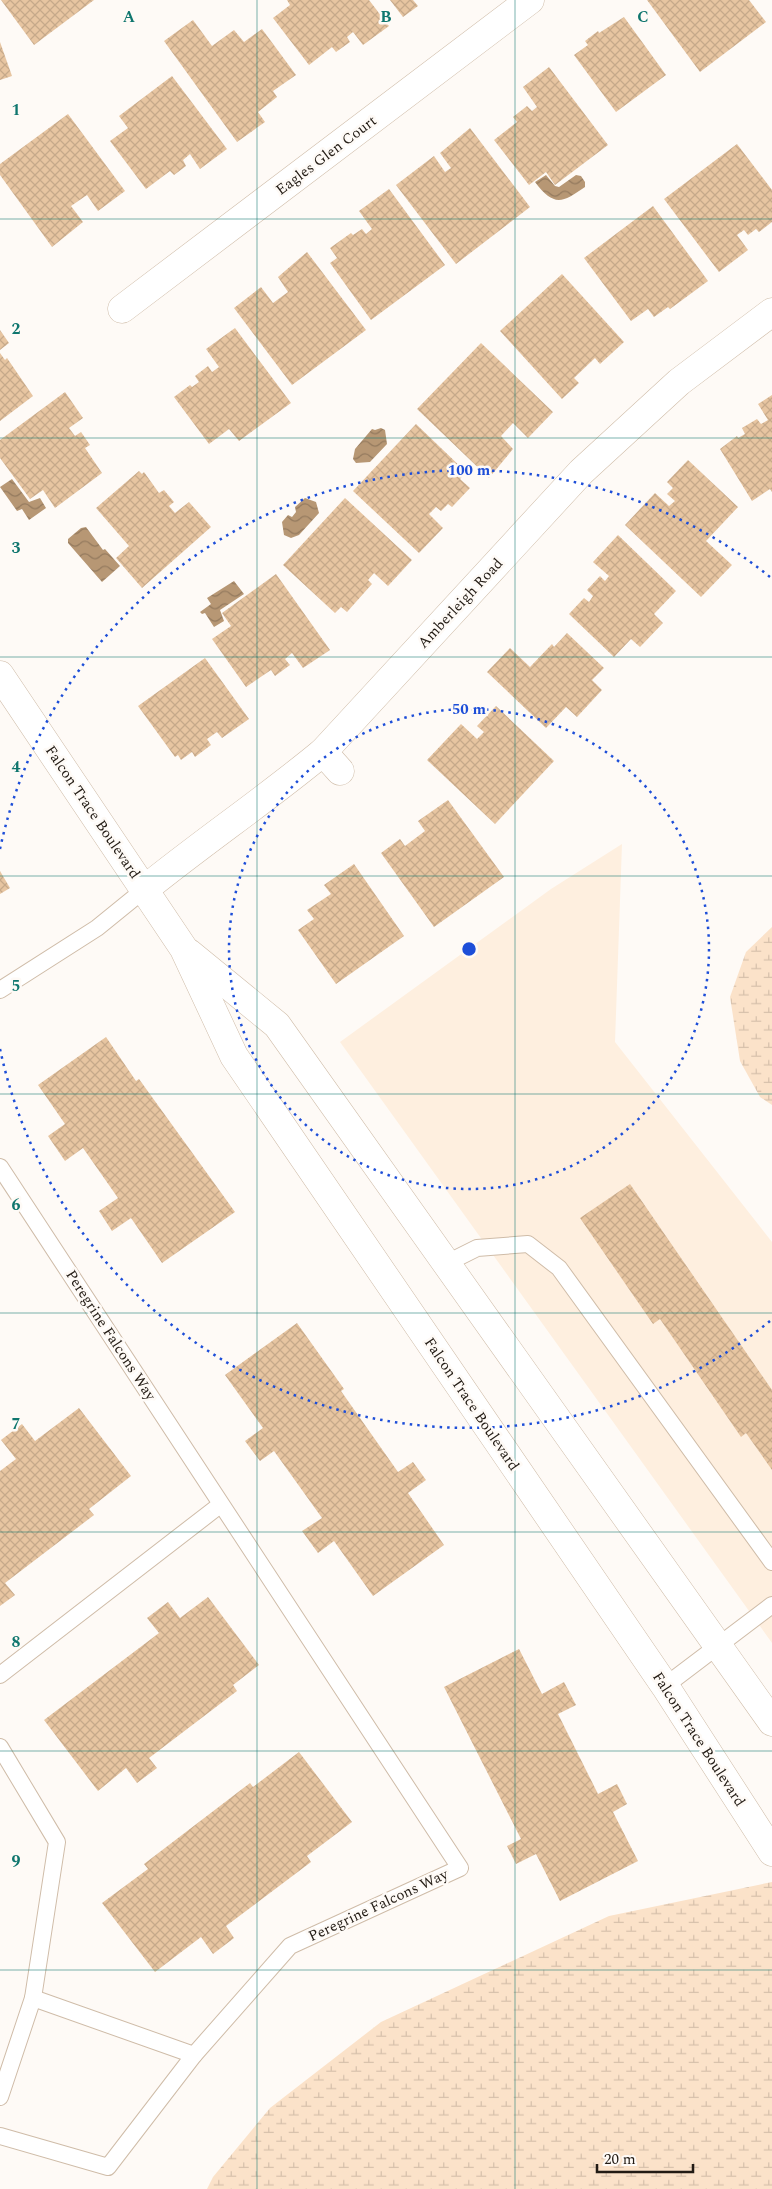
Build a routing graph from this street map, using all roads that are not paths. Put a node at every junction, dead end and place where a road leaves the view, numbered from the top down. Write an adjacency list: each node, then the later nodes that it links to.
1 (530, 0): 2 (street, Eagles Glen Court)
2 (122, 309)
3 (772, 312): 5 (street, Amberleigh Road)
4 (0, 675): 5 (street, Falcon Trace Boulevard)
5 (145, 889): 6 (street, Falcon Trace Boulevard); 7 (lane)
6 (184, 949): 9 (street, Falcon Trace Boulevard); 15 (street, Falcon Trace Boulevard)
7 (0, 990)
8 (0, 1166): 10 (lane, Peregrine Falcons Way)
9 (445, 1264): 11 (lane); 13 (street, Falcon Trace Boulevard)
10 (220, 1505): 14 (lane); 20 (lane, Peregrine Falcons Way)
11 (772, 1562)
12 (772, 1605): 13 (lane)
13 (718, 1646): 15 (lane); 16 (street, Falcon Trace Boulevard)
14 (0, 1675)
15 (664, 1686): 18 (street, Falcon Trace Boulevard)
16 (772, 1722)
17 (0, 1747): 19 (lane)
18 (772, 1852)
19 (33, 1998): 20 (lane); 21 (lane)
20 (194, 2055): 22 (lane, Peregrine Falcons Way)
21 (0, 2097)
22 (0, 2136)

